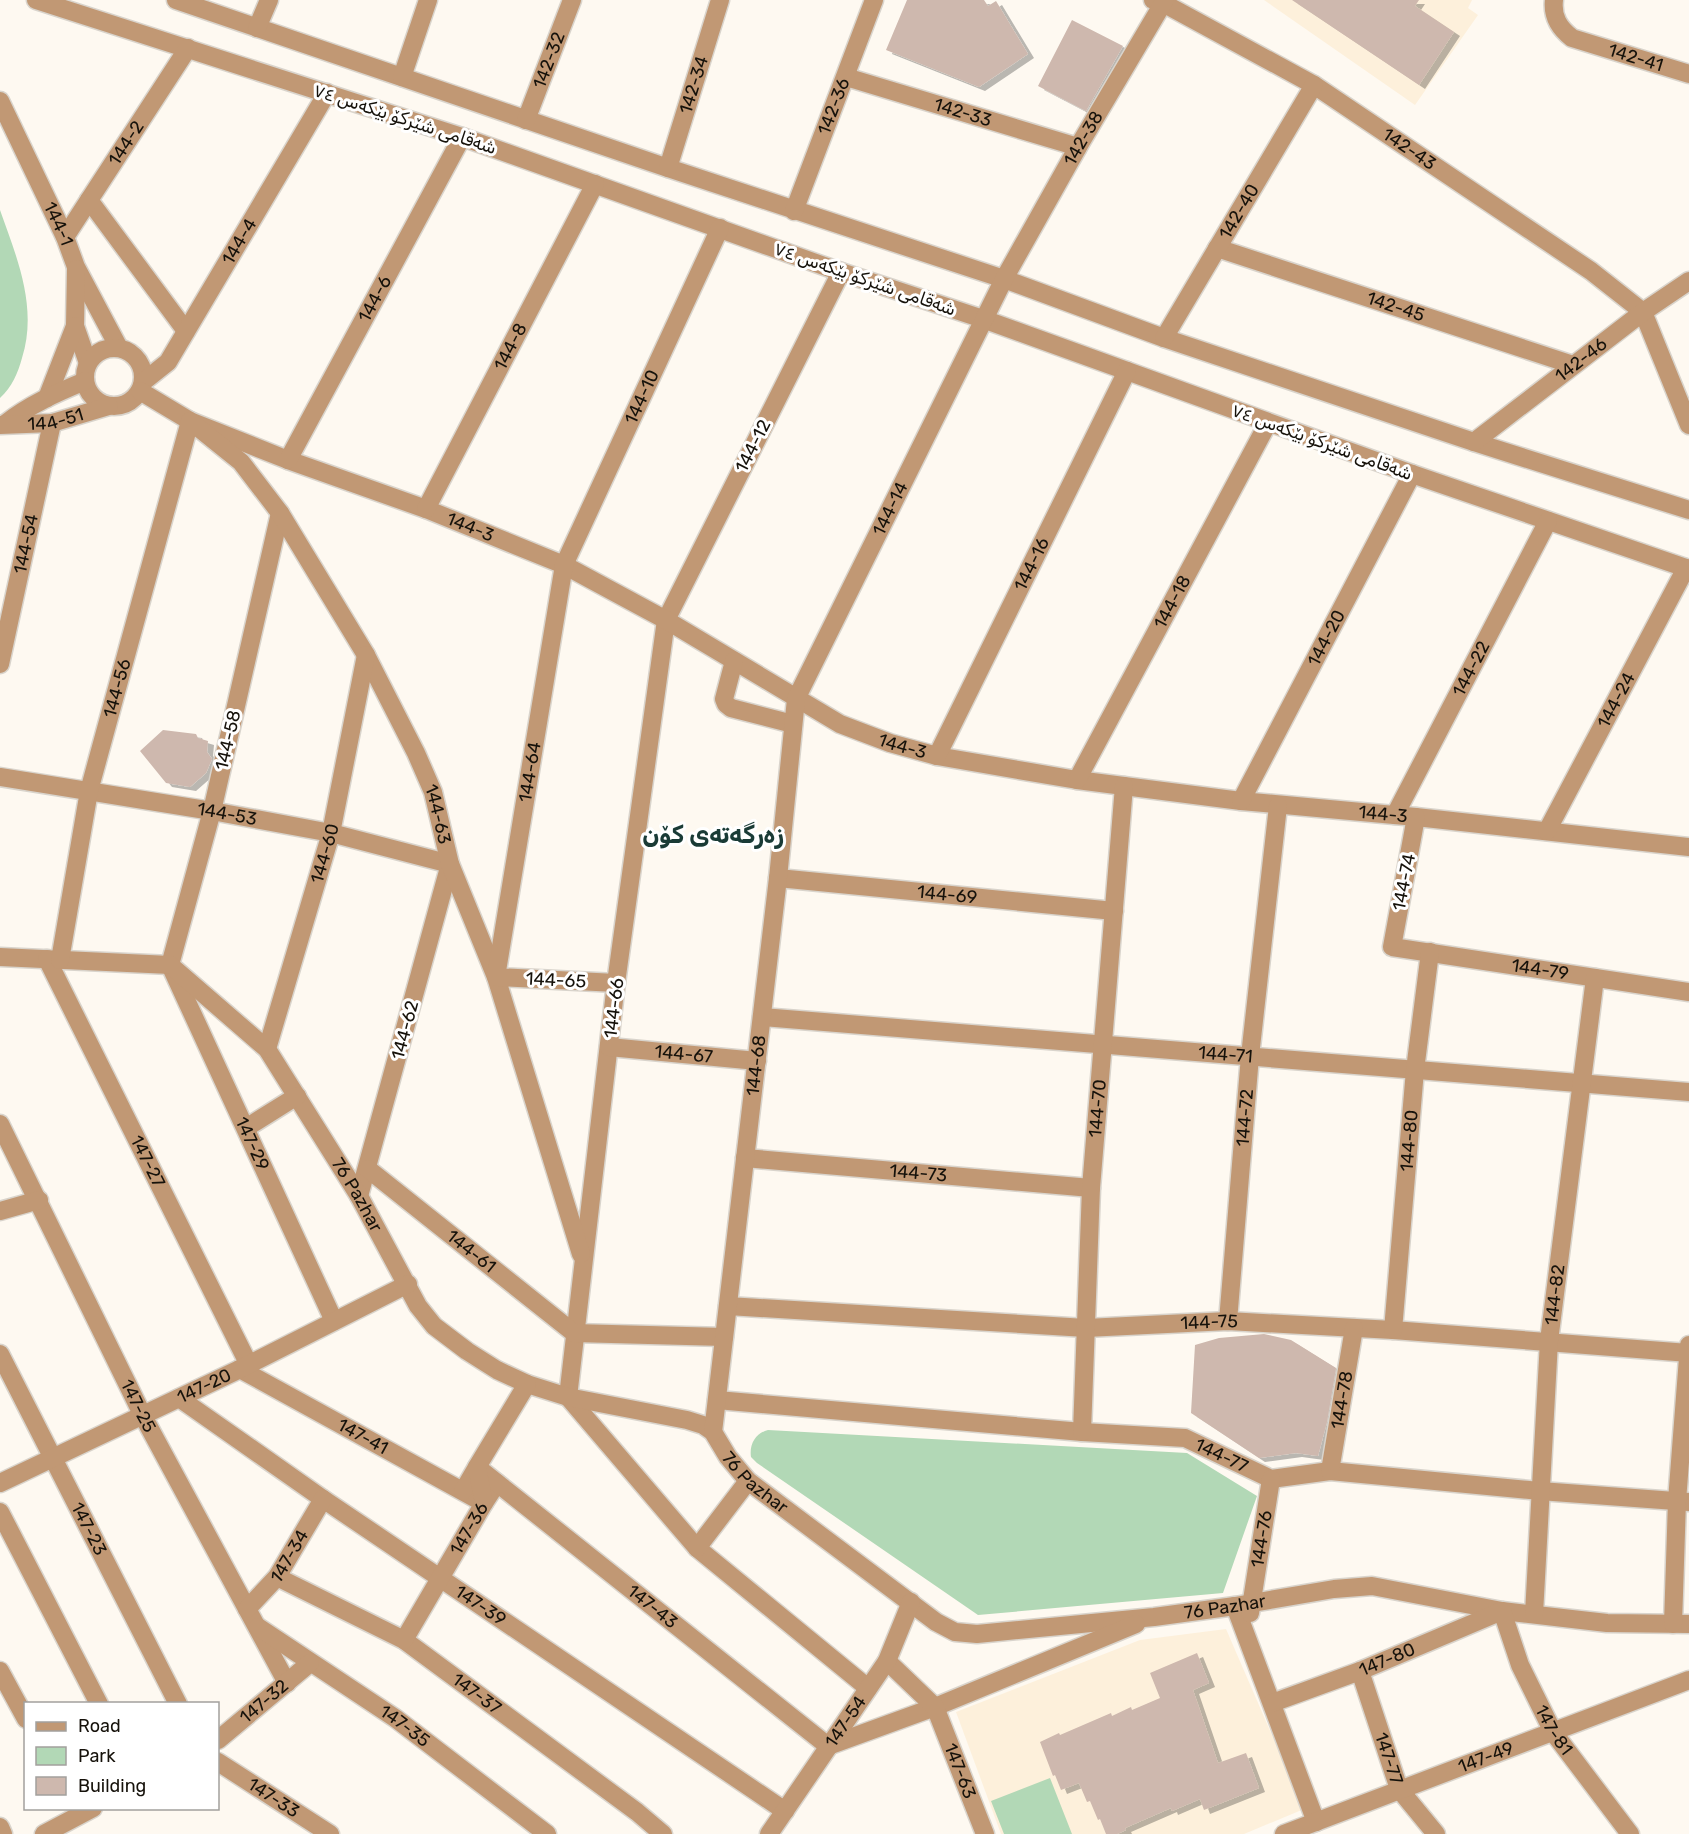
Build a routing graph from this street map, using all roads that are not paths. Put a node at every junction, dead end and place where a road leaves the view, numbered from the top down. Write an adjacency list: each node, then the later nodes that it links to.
1 (36, 0): 11 (street, شەقامی شێرکۆ بێکەس ٧٤)
2 (176, 0): 10 (street, شەقامی شێرکۆ بێکەس ٧٤)
3 (269, 0): 10 (street)
4 (428, 0): 13 (street)
5 (572, 0): 18 (street, 142-32)
6 (720, 0): 21 (street, 142-34)
7 (874, 0): 14 (street, 142-36)
8 (1554, 0): 12 (street, 142-41)
9 (1160, 1): 15 (street, 142-43); 20 (street, 142-38)
10 (258, 28): 13 (street, شەقامی شێرکۆ بێکەس ٧٤)
11 (188, 48): 16 (street, شەقامی شێرکۆ بێکەس ٧٤); 23 (street, 144-2)
12 (1689, 74)
13 (402, 77): 18 (street, شەقامی شێرکۆ بێکەس ٧٤)
14 (846, 77): 20 (street, 142-33); 24 (street, 142-36)
15 (1314, 85): 27 (street, 142-40); 32 (street, 142-43)
16 (327, 93): 19 (street, شەقامی شێرکۆ بێکەس ٧٤); 35 (street, 144-4)
17 (0, 101): 26 (street, 144-1)
18 (526, 120): 21 (street, شەقامی شێرکۆ بێکەس ٧٤)
19 (462, 138): 22 (street, شەقامی شێرکۆ بێکەس ٧٤); 49 (street, 144-6)
20 (1078, 147): 30 (street, 142-38)
21 (668, 168): 24 (street, شەقامی شێرکۆ بێکەس ٧٤)
22 (596, 184): 25 (street, شەقامی شێرکۆ بێکەس ٧٤); 51 (street, 144-8)
23 (89, 200): 26 (street, 144-2); 35 (street)
24 (794, 211): 30 (street, شەقامی شێرکۆ بێکەس ٧٤)
25 (720, 228): 29 (street, شەقامی شێرکۆ بێکەس ٧٤); 55 (street, 144-10)
26 (65, 237): 28 (street, 144-1)
27 (1217, 248): 36 (street, 142-40); 38 (street, 142-45)
28 (76, 267): 34 (street); 37 (street, 144-1)
29 (841, 272): 33 (street, شەقامی شێرکۆ بێکەس ٧٤); 57 (street, 144-12)
30 (1004, 279): 33 (street, 142-38); 36 (street, شەقامی شێرکۆ بێکەس ٧٤)
31 (1689, 281): 32 (street, 142-46)
32 (1643, 312): 38 (street, 142-46); 47 (street)
33 (983, 319): 39 (street, شەقامی شێرکۆ بێکەس ٧٤); 61 (street, 144-14)
34 (75, 326): 40 (street); 42 (street)
35 (186, 331): 41 (street, 144-4)
36 (1164, 338): 48 (street, شەقامی شێرکۆ بێکەس ٧٤)
37 (119, 348): 40 (street); 41 (street, 144-1)
38 (1573, 365): 48 (street, 142-46)
39 (1127, 371): 45 (street, شەقامی شێرکۆ بێکەس ٧٤); 63 (street, 144-16)
40 (86, 372): 41 (street); 42 (street)
41 (130, 395): 43 (street, 144-3); 44 (street, 144-51)
42 (47, 398): 46 (street)
43 (186, 419): 49 (street, 144-3); 53 (street, 144-63); 67 (street, 144-56)
44 (52, 423): 46 (street, 144-51); 60 (street, 144-54)
45 (1268, 423): 50 (street, شەقامی شێرکۆ بێکەس ٧٤); 65 (street, 144-18)
46 (2, 424)
47 (1689, 425)
48 (1474, 442): 52 (street, شەقامی شێرکۆ بێکەس ٧٤)
49 (288, 460): 51 (street, 144-3)
50 (1412, 474): 54 (street, شەقامی شێرکۆ بێکەس ٧٤); 68 (street, 144-20)
51 (426, 509): 55 (street, 144-3)
52 (1689, 510)
53 (280, 513): 58 (street, 144-63); 70 (street, 144-58)
54 (1548, 521): 56 (street, شەقامی شێرکۆ بێکەس ٧٤); 71 (street, 144-22)
55 (564, 565): 57 (street, 144-3); 84 (street, 144-64)
56 (1687, 568): 73 (street, 144-24)
57 (666, 620): 59 (street, 144-3); 86 (street, 144-66)
58 (366, 655): 74 (street, 144-60); 76 (street, 144-63)
59 (734, 661): 61 (street, 144-3); 62 (street)
60 (0, 664)
61 (796, 699): 62 (street, 144-68); 63 (street, 144-3)
62 (793, 724): 77 (street, 144-68)
63 (937, 756): 65 (street, 144-3)
64 (0, 777): 67 (street, 144-53)
65 (1077, 780): 66 (street, 144-3)
66 (1124, 786): 68 (street, 144-3); 78 (street, 144-70)
67 (89, 791): 70 (street, 144-53); 82 (street, 144-56)
68 (1241, 801): 69 (street, 144-3)
69 (1278, 806): 71 (street, 144-3); 92 (street, 144-72)
70 (212, 811): 74 (street, 144-53); 83 (street, 144-58)
71 (1395, 815): 72 (street, 144-3)
72 (1416, 817): 73 (street, 144-3); 79 (street, 144-74)
73 (1546, 831): 75 (street, 144-3)
74 (331, 833): 76 (street, 144-53); 91 (street, 144-60)
75 (1689, 848)
76 (450, 864): 84 (street, 144-63); 101 (street, 144-62)
77 (778, 878): 78 (street, 144-69); 88 (street, 144-68)
78 (1114, 911): 89 (street, 144-70)
79 (1392, 946): 80 (street, 144-79)
80 (1430, 952): 85 (street, 144-79); 94 (street, 144-80)
81 (0, 957): 82 (street)
82 (54, 959): 83 (street); 120 (street, 147-27)
83 (170, 965): 91 (street, 76 Pazhar); 99 (street, 147-29)
84 (496, 977): 86 (street, 144-65); 106 (street, 144-63)
85 (1595, 978): 87 (street, 144-79); 95 (street, 144-82)
86 (616, 983): 90 (street, 144-66)
87 (1689, 992)
88 (762, 1017): 89 (street, 144-71); 93 (street, 144-68)
89 (1103, 1044): 92 (street, 144-71); 102 (street, 144-70)
90 (609, 1047): 93 (street, 144-67); 106 (street, 144-66)
91 (267, 1049): 97 (street, 76 Pazhar)
92 (1250, 1056): 94 (street, 144-71); 110 (street, 144-72)
93 (757, 1061): 100 (street, 144-68)
94 (1415, 1070): 95 (street, 144-71); 113 (street, 144-80)
95 (1582, 1083): 96 (street, 144-71); 116 (street, 144-82)
96 (1689, 1092)
97 (297, 1096): 99 (street); 103 (street, 76 Pazhar)
98 (0, 1124): 104 (street, 147-25)
99 (246, 1128): 109 (street, 147-29)
100 (745, 1158): 102 (street, 144-73); 108 (street, 144-68)
101 (368, 1169): 103 (street, 144-62); 114 (street, 144-61)
102 (1091, 1188): 111 (street, 144-70)
103 (359, 1196): 107 (street, 76 Pazhar)
104 (39, 1200): 105 (street); 125 (street, 147-25)
105 (0, 1211)
106 (583, 1261): 114 (street, 144-66)
107 (408, 1284): 109 (street, 147-20); 121 (street, 76 Pazhar)
108 (728, 1306): 111 (street, 144-75); 115 (street, 144-68)
109 (334, 1321): 120 (street, 147-20)
110 (1228, 1321): 111 (street, 144-75); 112 (street, 144-75)
111 (1086, 1328): 126 (street, 144-70)
112 (1354, 1328): 113 (street, 144-75); 130 (street, 144-78)
113 (1393, 1330): 116 (street, 144-75)
114 (574, 1333): 115 (street); 122 (street, 144-66)
115 (724, 1337): 124 (street, 144-68)
116 (1549, 1341): 118 (street, 144-75); 136 (street, 144-82)
117 (1689, 1345): 118 (street)
118 (1689, 1353): 138 (street)
119 (0, 1354): 128 (street, 147-23)
120 (244, 1367): 123 (street, 147-20); 134 (street, 147-41)
121 (527, 1383): 122 (street, 76 Pazhar); 129 (street)
122 (568, 1397): 127 (street, 76 Pazhar); 140 (street)
123 (179, 1398): 125 (street, 147-20); 137 (street, 147-39)
124 (717, 1400): 126 (street, 144-77); 127 (street, 144-68)
125 (143, 1416): 128 (street, 147-20); 145 (street, 147-25)
126 (1082, 1431): 131 (street, 144-77)
127 (713, 1432): 132 (street, 76 Pazhar)
128 (53, 1458): 133 (street, 147-20); 160 (street, 147-23)
129 (477, 1467): 134 (street); 135 (street, 147-36)
130 (1330, 1471): 131 (street, 144-77); 136 (street, 144-77)
131 (1271, 1479): 144 (street, 144-76)
132 (748, 1481): 140 (street); 143 (street, 76 Pazhar)
133 (0, 1483)
134 (463, 1491): 135 (street)
135 (487, 1491): 142 (street, 147-36); 166 (street, 147-43)
136 (1540, 1491): 138 (street, 144-77); 147 (street, 144-82)
137 (323, 1499): 141 (street, 147-34); 142 (street, 147-39)
138 (1683, 1501): 149 (street)
139 (0, 1512): 159 (street)
140 (697, 1548): 158 (street)
141 (277, 1577): 145 (street, 147-34); 151 (street, 147-37)
142 (441, 1577): 151 (street, 147-36); 170 (street, 147-39)
143 (911, 1602): 148 (street, 76 Pazhar); 152 (street, 147-54)
144 (1243, 1605): 146 (street, 76 Pazhar); 148 (street, 76 Pazhar); 161 (street)
145 (247, 1609): 150 (street, 147-25)
146 (1502, 1611): 147 (street, 76 Pazhar); 155 (street, 147-80); 164 (street, 147-81)
147 (1534, 1614): 149 (street, 76 Pazhar)
148 (1154, 1617): 162 (street)
149 (1681, 1624)
150 (255, 1625): 153 (street, 147-35); 156 (street, 147-25)
151 (404, 1640): 177 (street, 147-37)
152 (887, 1661): 158 (street, 147-54); 162 (street)
153 (310, 1663): 156 (street, 147-32); 176 (street, 147-35)
154 (0, 1671): 163 (street)
155 (1360, 1671): 161 (street, 147-80); 168 (street, 147-77)
156 (287, 1683): 165 (street, 147-32)
157 (1686, 1686): 164 (street, 147-49)
158 (868, 1688): 166 (street, 147-54)
159 (98, 1702)
160 (177, 1702)
161 (1272, 1703): 171 (street)
162 (935, 1707): 166 (street); 179 (street, 147-63)
163 (24, 1715)
164 (1553, 1732): 168 (street, 147-49); 182 (street, 147-81)
165 (219, 1739)
166 (828, 1746): 170 (street, 147-54)
167 (219, 1763): 175 (street, 147-33)
168 (1399, 1789): 171 (street, 147-49); 181 (street, 147-77)
169 (81, 1811): 174 (street)
170 (785, 1811): 178 (street, 147-54)
171 (1316, 1822): 180 (street, 147-49)
172 (0, 1827): 173 (street)
173 (3, 1834)
174 (44, 1834)
175 (330, 1834)
176 (547, 1834)
177 (663, 1834)
178 (770, 1834)
179 (985, 1834)
180 (1284, 1834)
181 (1436, 1834)
182 (1630, 1834)

